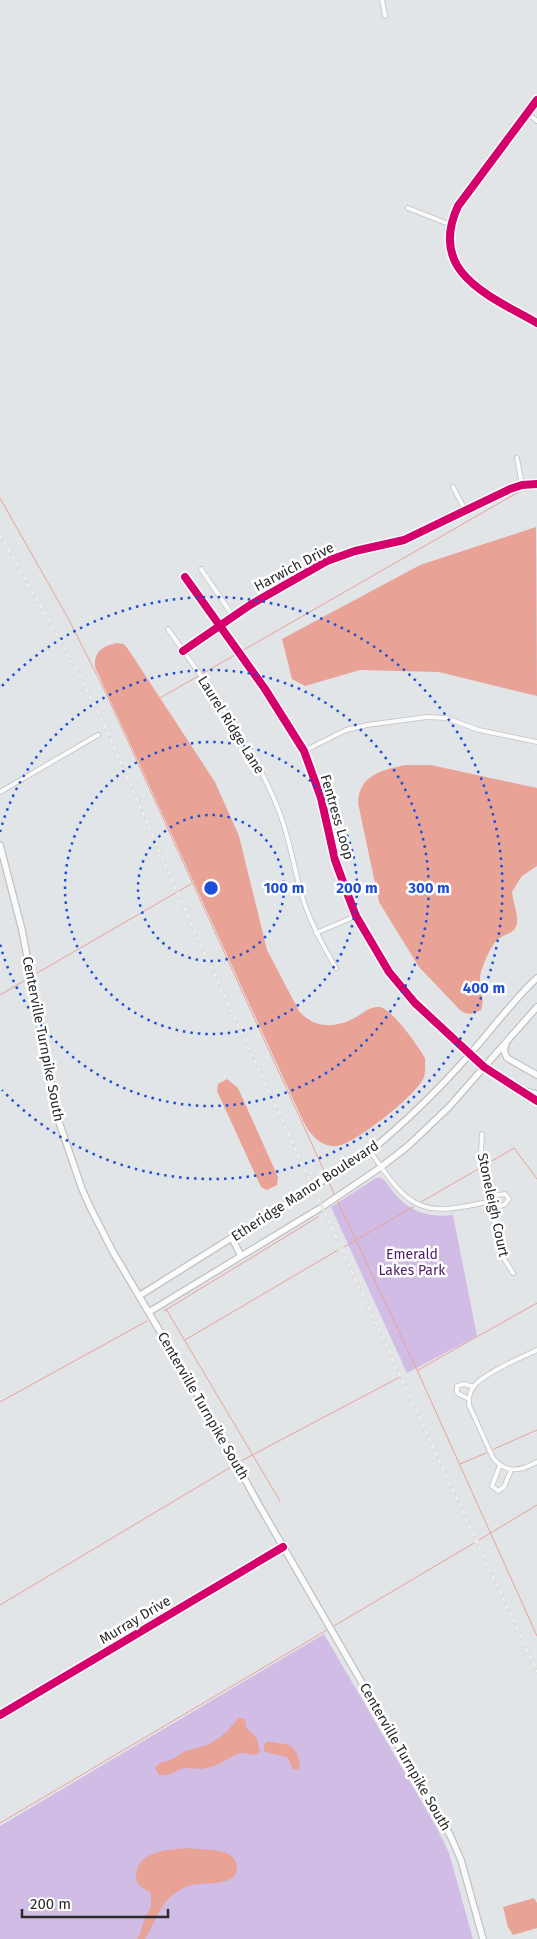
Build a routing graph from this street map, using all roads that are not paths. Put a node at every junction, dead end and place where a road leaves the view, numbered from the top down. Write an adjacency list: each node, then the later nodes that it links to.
1 (382, 0): 2 (street)
2 (384, 16)
3 (537, 100): 4 (street)
4 (527, 112): 5 (street); 7 (street)
5 (537, 121)
6 (408, 208): 7 (street)
7 (451, 225): 8 (street)
8 (537, 323)
9 (517, 458): 11 (street)
10 (537, 484): 11 (street, Harwich Drive)
11 (522, 485): 13 (street, Harwich Drive)
12 (454, 487): 13 (street)
13 (465, 510): 16 (street, Harwich Drive)
14 (201, 569): 16 (street)
15 (185, 577): 17 (street, Fentress Loop)
16 (233, 616): 17 (street, Harwich Drive)
17 (219, 625): 19 (street, Harwich Drive); 22 (street, Fentress Loop)
18 (168, 629): 19 (street, Laurel Ridge Lane)
19 (183, 651): 26 (street, Laurel Ridge Lane)
20 (98, 735): 23 (street)
21 (537, 742): 22 (street)
22 (304, 751): 25 (street, Fentress Loop)
23 (0, 792)
24 (0, 844): 45 (main road, Centerville Turnpike South)
25 (356, 916): 26 (street); 31 (street, Fentress Loop)
26 (316, 933): 27 (street, Laurel Ridge Lane)
27 (336, 968)
28 (537, 978): 31 (main road, Etheridge Manor Boulevard)
29 (537, 1007): 30 (main road, Etheridge Manor Boulevard)
30 (507, 1040): 32 (main road, Etheridge Manor Boulevard); 33 (main road)
31 (470, 1055): 32 (street, Fentress Loop); 38 (main road, Etheridge Manor Boulevard)
32 (484, 1067): 34 (street, Fentress Loop); 39 (main road, Etheridge Manor Boulevard)
33 (537, 1075)
34 (520, 1090): 35 (street, Fentress Loop); 36 (street, Fentress Loop)
35 (537, 1094)
36 (537, 1101)
37 (482, 1134): 40 (street, Stoneleigh Court)
38 (370, 1151): 39 (street); 42 (main road, Etheridge Manor Boulevard)
39 (381, 1167): 40 (street); 43 (main road, Etheridge Manor Boulevard)
40 (490, 1199): 41 (street, Stoneleigh Court); 41 (street)
41 (492, 1208): 44 (street, Stoneleigh Court)
42 (232, 1238): 43 (main road); 45 (main road, Etheridge Manor Boulevard)
43 (241, 1256): 46 (main road, Etheridge Manor Boulevard)
44 (513, 1273)
45 (139, 1296): 46 (main road, Centerville Turnpike South)
46 (149, 1312): 53 (main road, Centerville Turnpike South)
47 (537, 1350): 48 (street)
48 (474, 1387): 49 (street); 49 (street)
49 (469, 1399): 51 (street)
50 (537, 1462): 52 (street)
51 (500, 1465): 52 (street); 52 (street)
52 (512, 1470)
53 (283, 1547): 54 (street, Murray Drive); 55 (main road, Centerville Turnpike South)
54 (0, 1715)
55 (483, 1939)

